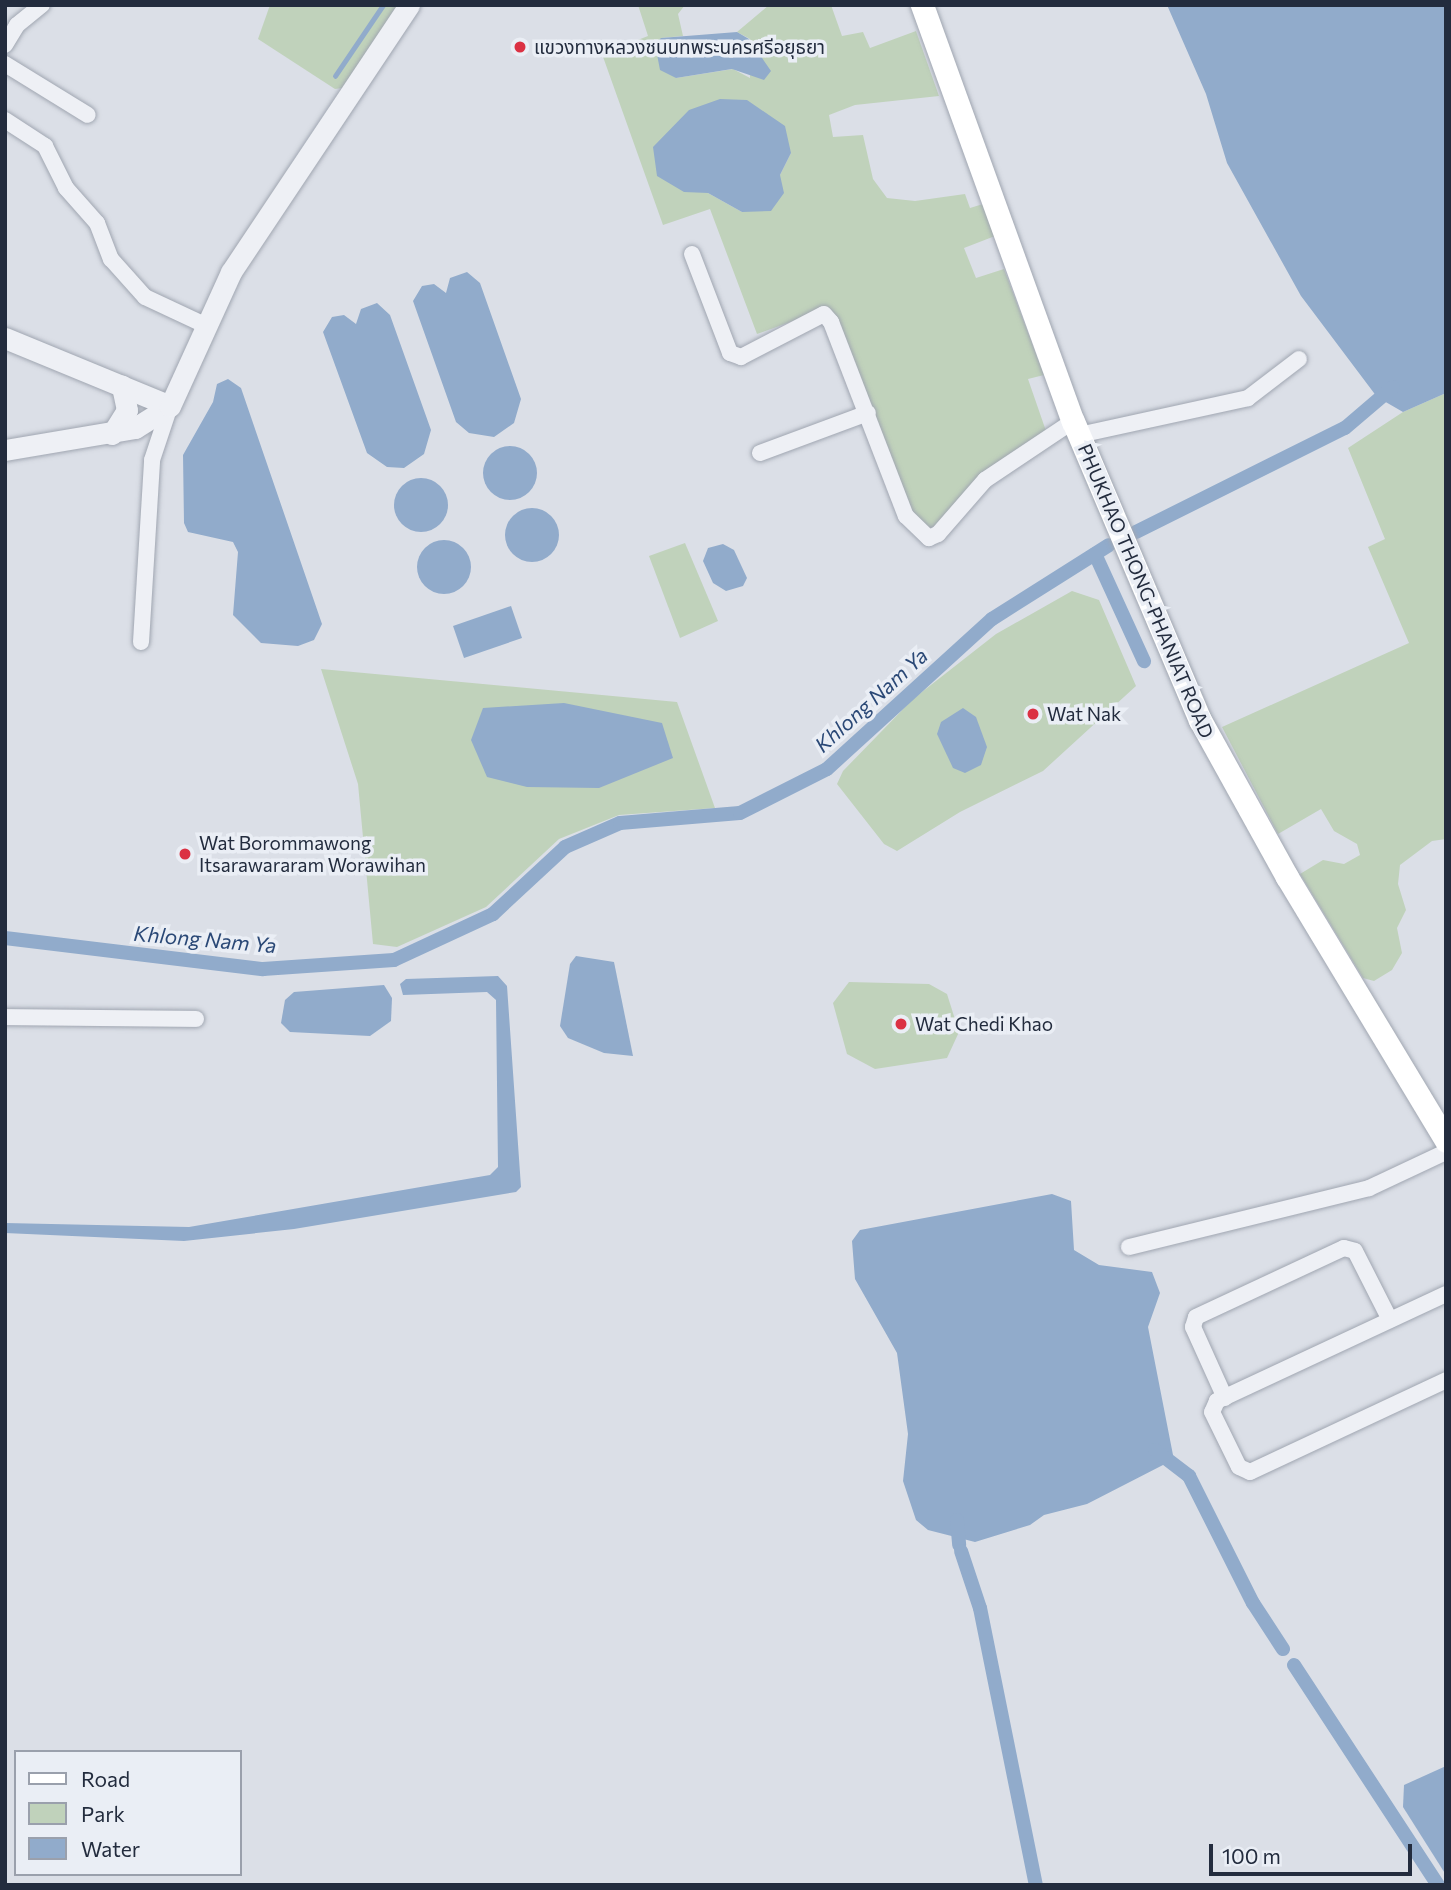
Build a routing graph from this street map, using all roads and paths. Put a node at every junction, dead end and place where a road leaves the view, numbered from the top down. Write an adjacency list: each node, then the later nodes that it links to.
1 (42, 5): 4 (street)
2 (409, 5): 9 (street)
3 (922, 5): 15 (main road, PHUKHAO THONG-PHANIAT ROAD)
4 (5, 45)
5 (5, 64): 6 (street)
6 (88, 115)
7 (5, 120): 9 (street)
8 (692, 254): 14 (street)
9 (205, 325): 13 (street)
10 (5, 338): 12 (street)
11 (1299, 359): 15 (street)
12 (122, 386): 13 (street); 16 (street)
13 (170, 406): 16 (street); 19 (street)
14 (868, 413): 15 (street); 18 (street)
15 (1076, 428): 22 (main road, PHUKHAO THONG-PHANIAT ROAD)
16 (112, 434): 17 (street)
17 (5, 450)
18 (760, 453)
19 (141, 642)
20 (5, 1017): 21 (street)
21 (196, 1019)
22 (1446, 1141)
23 (1446, 1152): 24 (street)
24 (1129, 1247)
25 (1446, 1294): 26 (street)
26 (1390, 1320): 28 (street); 28 (street)
27 (1446, 1380): 28 (street)
28 (1225, 1398)

